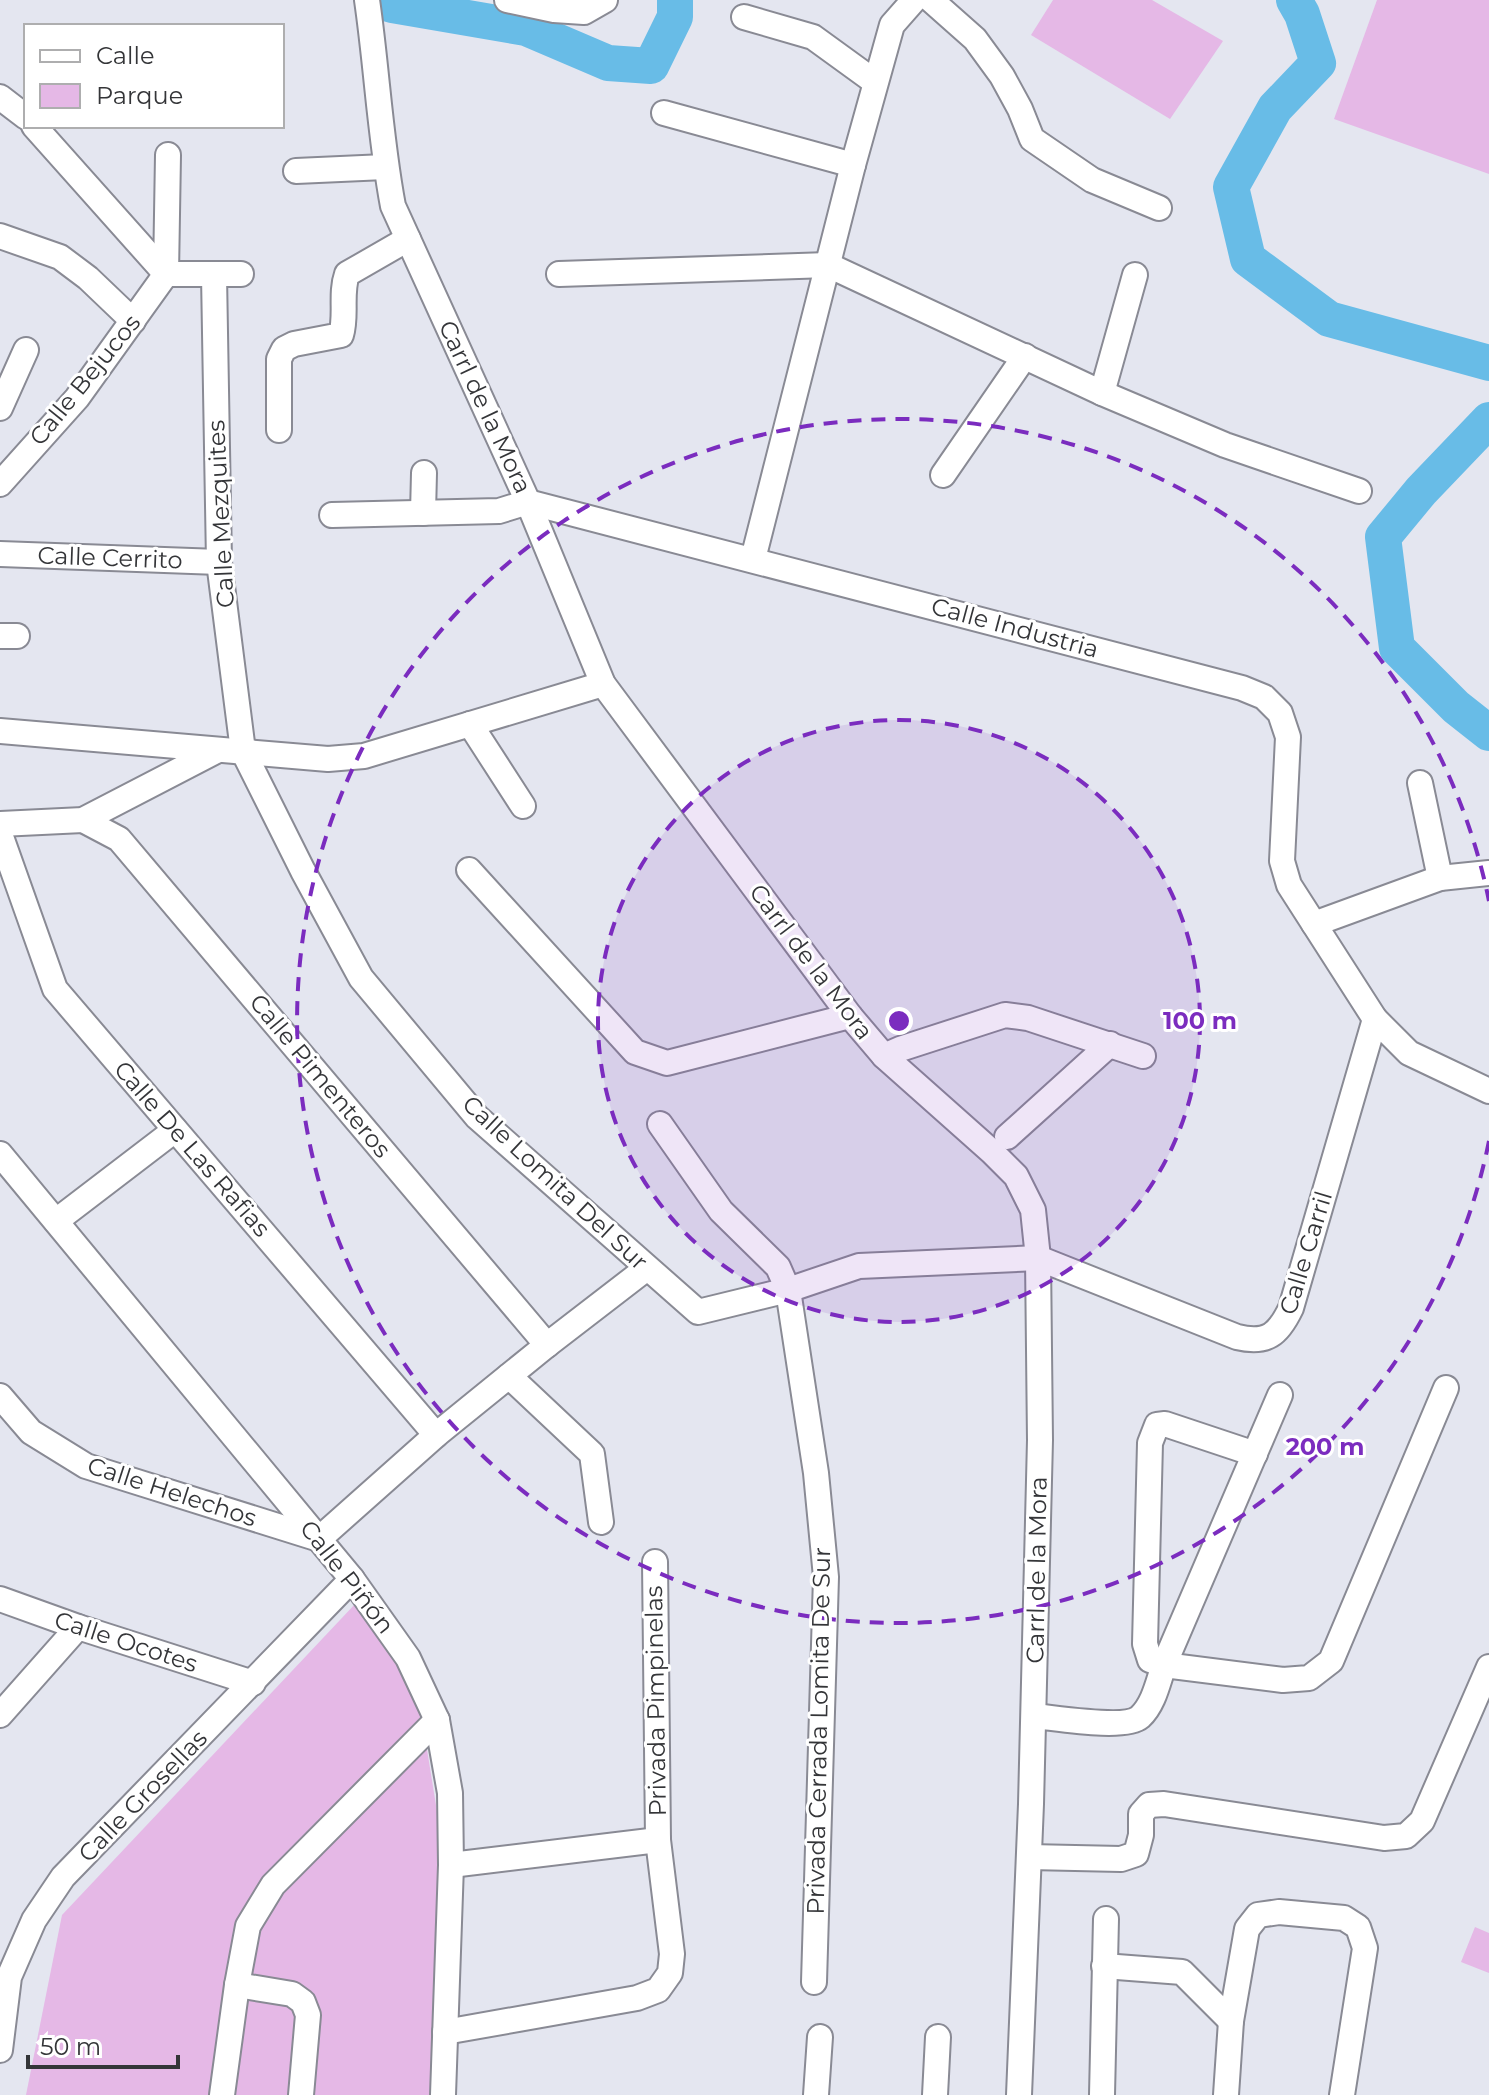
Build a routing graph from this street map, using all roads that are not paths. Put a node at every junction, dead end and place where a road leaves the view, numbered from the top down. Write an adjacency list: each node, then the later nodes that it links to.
1 (367, 0): 14 (street, Carrl de la Mora)
2 (605, 0): 5 (street)
3 (914, 0): 7 (street)
4 (931, 0): 16 (street)
5 (522, 2)
6 (744, 17): 7 (street)
7 (875, 82): 13 (street)
8 (0, 97): 10 (street)
9 (664, 113): 13 (street)
10 (24, 115)
11 (36, 128): 20 (street)
12 (168, 155): 20 (street)
13 (853, 165): 19 (street)
14 (385, 167): 15 (street); 18 (street, Carrl de la Mora)
15 (296, 171)
16 (1159, 208)
17 (0, 236): 25 (street)
18 (408, 239): 30 (street); 35 (street, Carrl de la Mora)
19 (828, 265): 22 (street); 27 (street); 39 (street)
20 (166, 274): 23 (street); 25 (street, Calle Bejucos)
21 (241, 274): 23 (street)
22 (559, 274)
23 (214, 275): 40 (street, Calle Mezquites)
24 (1135, 275): 28 (street)
25 (133, 321): 31 (street, Calle Bejucos)
26 (26, 350): 29 (street)
27 (1025, 356): 28 (street); 33 (street)
28 (1102, 393): 34 (street)
29 (0, 408)
30 (279, 430)
31 (4, 471)
32 (424, 473): 36 (street)
33 (943, 475)
34 (1359, 491)
35 (528, 502): 36 (street); 39 (street, Calle Industria); 41 (street, Carrl de la Mora)
36 (423, 513): 37 (street)
37 (332, 515)
38 (0, 554): 40 (street, Calle Cerrito)
39 (753, 559): 54 (street, Calle Industria)
40 (219, 562): 45 (street, Calle Mezquites)
41 (603, 684): 42 (street); 55 (street, Carrl de la Mora)
42 (470, 724): 45 (street); 47 (street)
43 (0, 731): 44 (street)
44 (218, 750): 45 (street); 48 (street)
45 (243, 751): 67 (street, Calle Lomita Del Sur)
46 (1420, 783): 53 (street)
47 (523, 806)
48 (83, 820): 49 (street); 69 (street, Calle Pimenteros)
49 (0, 824)
50 (0, 834): 62 (street, Calle De Las Rafias)
51 (469, 870): 55 (street)
52 (1489, 873): 53 (street)
53 (1440, 878): 54 (street)
54 (1314, 924): 56 (street, Calle Industria)
55 (850, 1016): 58 (street, Carrl de la Mora)
56 (1375, 1019): 60 (street, Calle Industria); 66 (street, Calle Carril)
57 (1110, 1044): 58 (street); 59 (street); 63 (street)
58 (884, 1056): 66 (street, Carrl de la Mora)
59 (1143, 1056)
60 (1489, 1091)
61 (660, 1124): 68 (street)
62 (175, 1130): 65 (street); 74 (street, Calle De Las Rafias)
63 (1007, 1137)
64 (0, 1154): 65 (street, Calle Piñón)
65 (56, 1221): 77 (street, Calle Piñón)
66 (1038, 1258): 68 (street, Calle Lomita Del Sur); 86 (street, Carrl de la Mora)
67 (647, 1268): 68 (street, Calle Lomita Del Sur); 69 (street)
68 (788, 1290): 93 (street, Privada Cerrada Lomita De Sur)
69 (547, 1345): 70 (street)
70 (509, 1376): 74 (street); 76 (street)
71 (1446, 1388): 82 (street)
72 (1280, 1395): 75 (street)
73 (0, 1396): 77 (street, Calle Helechos)
74 (436, 1435): 77 (street)
75 (1255, 1454): 82 (street); 82 (street)
76 (601, 1522)
77 (319, 1539): 79 (street, Calle Piñón)
78 (655, 1562): 88 (street, Privada Pimpinelas)
79 (352, 1579): 84 (street, Calle Grosellas); 87 (street, Calle Piñón)
80 (0, 1599): 81 (street, Calle Ocotes)
81 (78, 1627): 84 (street, Calle Ocotes); 85 (street)
82 (1164, 1665): 86 (street)
83 (1489, 1667): 89 (street)
84 (253, 1683): 99 (street, Calle Grosellas)
85 (0, 1715)
86 (1034, 1716): 89 (street, Carrl de la Mora)
87 (437, 1720): 90 (street, Calle Piñón); 94 (street)
88 (658, 1840): 90 (street); 96 (street, Privada Pimpinelas)
89 (1029, 1857): 105 (street, Carrl de la Mora)
90 (451, 1865): 96 (street, Calle Piñón)
91 (1106, 1919): 92 (street)
92 (1104, 1966): 95 (street); 106 (street)
93 (814, 1982)
94 (237, 1985): 100 (street); 101 (street)
95 (1231, 2021): 107 (street); 108 (street)
96 (445, 2032): 102 (street, Calle Piñón)
97 (820, 2037): 103 (street)
98 (938, 2037): 104 (street)
99 (0, 2050)
100 (222, 2095)
101 (301, 2095)
102 (443, 2095)
103 (816, 2095)
104 (935, 2095)
105 (1019, 2095)
106 (1102, 2095)
107 (1226, 2095)
108 (1342, 2095)

